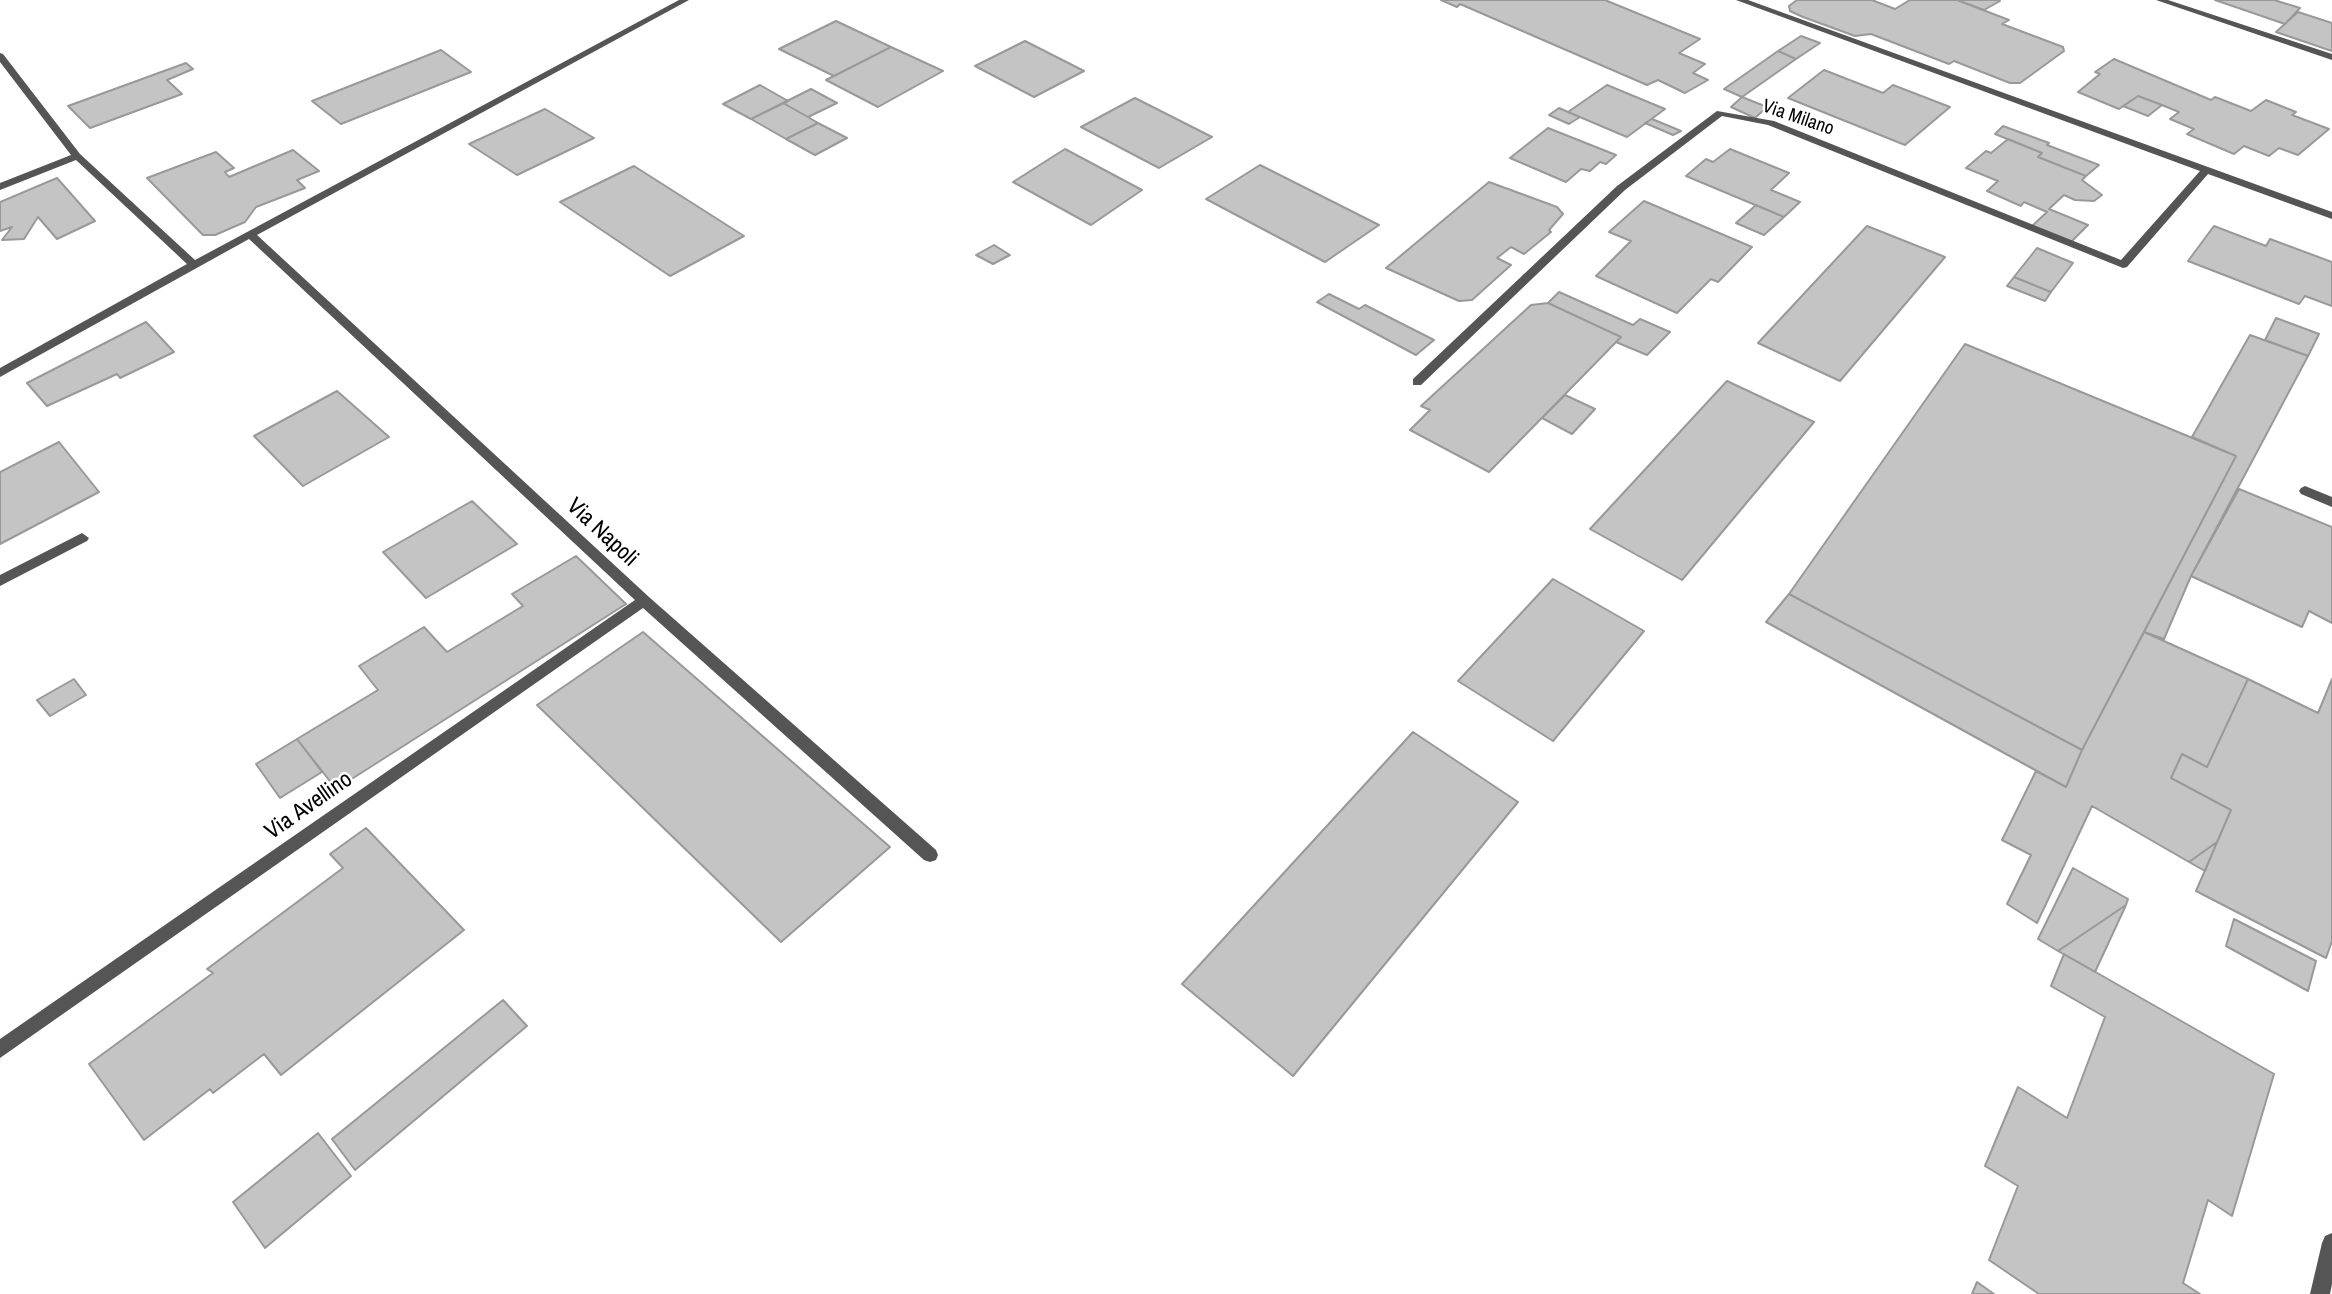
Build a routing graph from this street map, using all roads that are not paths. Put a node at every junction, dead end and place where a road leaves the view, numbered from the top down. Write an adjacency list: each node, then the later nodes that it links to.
1 (685, 0): 10 (street)
2 (1740, 0): 7 (street)
3 (2160, 0): 5 (street)
4 (0, 56): 6 (street)
5 (2332, 57)
6 (77, 156): 8 (street); 11 (street)
7 (2205, 171): 9 (street); 13 (street, Via Milano)
8 (0, 187)
9 (2332, 216)
10 (251, 235): 11 (street); 18 (street, Via Napoli)
11 (194, 265): 12 (street)
12 (0, 373)
13 (1417, 382)
14 (2305, 491): 15 (street)
15 (2332, 502)
16 (82, 538): 17 (street)
17 (0, 581)
18 (644, 601): 19 (street, Via Napoli); 20 (street, Via Avellino)
19 (930, 855)
20 (0, 1049)
21 (2332, 1243): 22 (street)
22 (2320, 1294)

